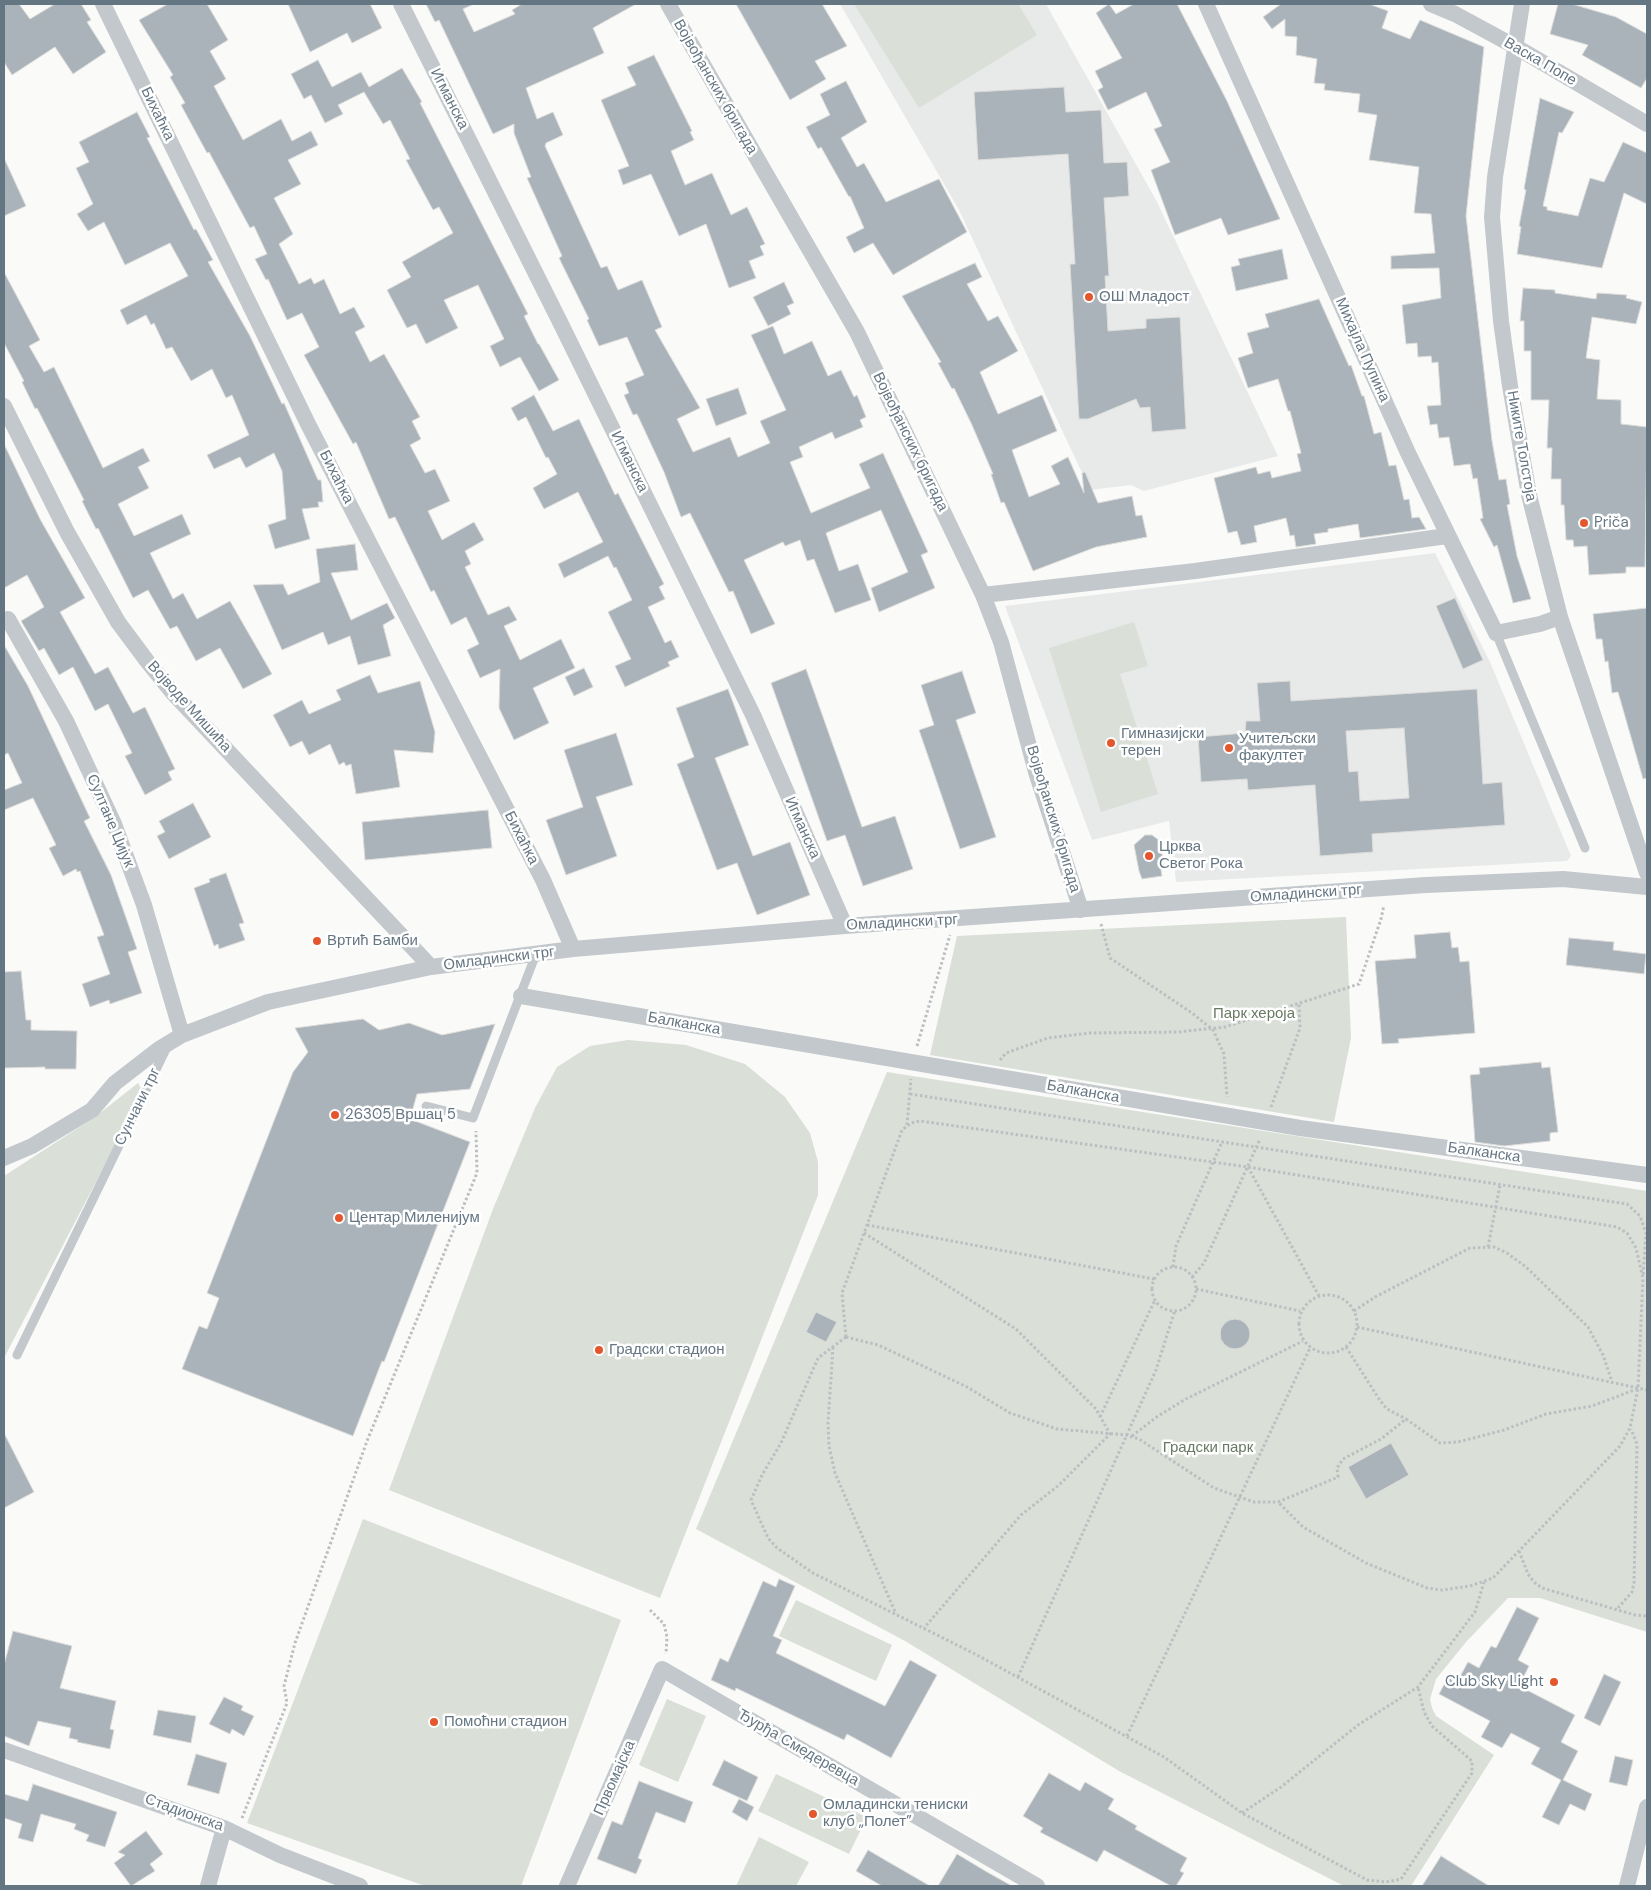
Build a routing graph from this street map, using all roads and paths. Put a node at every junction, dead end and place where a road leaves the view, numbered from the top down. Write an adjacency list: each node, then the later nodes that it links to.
1 (103, 4): 23 (street, Бихаћка)
2 (401, 4): 22 (street, Игманска)
3 (668, 4): 11 (street, Војвођанских бригада)
4 (1206, 4): 10 (street, Михајла Пупина)
5 (1431, 4): 7 (street, Васка Попе)
6 (1522, 4): 7 (street, Никите Толстоја)
7 (1516, 46): 8 (street, Васка Попе); 12 (street, Никите Толстоја)
8 (1647, 124)
9 (4, 406): 25 (street, Војводе Мишића)
10 (1447, 536): 11 (street); 14 (street, Михајла Пупина)
11 (983, 595): 20 (street, Војвођанских бригада)
12 (1560, 617): 14 (street); 16 (street, Никите Толстоја)
13 (8, 619): 29 (street, Султане Цијук)
14 (1496, 633): 15 (lane)
15 (1585, 848)
16 (1647, 873)
17 (1647, 887): 18 (street, Омладински трг)
18 (1387, 888): 19 (street, Омладински трг); 27 (path)
19 (1100, 909): 20 (street, Омладински трг); 28 (path)
20 (1081, 910): 21 (street, Омладински трг)
21 (954, 920): 22 (street, Омладински трг); 30 (path)
22 (845, 926): 23 (street, Омладински трг)
23 (573, 949): 24 (street, Омладински трг)
24 (536, 954): 25 (street, Омладински трг); 26 (lane)
25 (432, 967): 29 (street, Омладински трг)
26 (522, 996): 30 (street, Балканска); 35 (lane)
27 (1299, 1004): 28 (path); 36 (path)
28 (1212, 1030): 31 (path); 34 (path)
29 (176, 1039): 40 (street, Сунчани трг); 65 (lane, Сунчани трг)
30 (912, 1063): 31 (street, Балканска); 32 (path)
31 (986, 1075): 34 (street, Балканска)
32 (910, 1094): 37 (path); 38 (path)
33 (426, 1106): 35 (lane)
34 (1224, 1115): 36 (street, Балканска)
35 (473, 1118): 91 (path)
36 (1266, 1122): 39 (path); 43 (street, Балканска)
37 (907, 1126): 41 (path); 46 (path)
38 (1222, 1142): 39 (path); 41 (path)
39 (1257, 1147): 42 (path); 44 (path)
40 (4, 1158)
41 (1214, 1162): 42 (path); 49 (path)
42 (1248, 1167): 45 (path); 50 (path); 54 (path)
43 (1647, 1175)
44 (1500, 1185): 45 (path); 52 (path)
45 (1495, 1207): 48 (path); 52 (path)
46 (867, 1225): 47 (path); 51 (path)
47 (864, 1233): 60 (path); 69 (path)
48 (1488, 1247): 57 (path); 66 (path)
49 (1173, 1267): 50 (path); 51 (path)
50 (1192, 1276): 53 (path)
51 (1154, 1278): 55 (path)
52 (1643, 1278): 67 (path)
53 (1196, 1289): 56 (path); 58 (path)
54 (1319, 1296): 57 (path); 58 (path)
55 (1155, 1300): 56 (path); 69 (path)
56 (1175, 1310): 73 (path)
57 (1354, 1311): 59 (path)
58 (1300, 1312): 61 (path)
59 (1357, 1327): 63 (path); 66 (path)
60 (846, 1337): 62 (path); 72 (path)
61 (1303, 1341): 64 (path); 74 (path)
62 (833, 1346): 81 (path); 81 (path)
63 (1346, 1347): 64 (path); 70 (path)
64 (1310, 1348): 75 (path)
65 (17, 1355)
66 (1612, 1382): 67 (path)
67 (1638, 1388): 68 (path); 70 (path); 71 (path)
68 (1647, 1390)
69 (1100, 1417): 72 (path)
70 (1406, 1419): 76 (path)
71 (1630, 1428): 77 (path); 79 (path)
72 (1110, 1434): 73 (path); 83 (path)
73 (1126, 1434): 74 (path); 85 (path)
74 (1132, 1436): 75 (path)
75 (1241, 1497): 76 (path); 87 (path)
76 (1278, 1502): 78 (path)
77 (1519, 1551): 78 (path); 79 (path)
78 (1484, 1582): 86 (path)
79 (1618, 1608): 82 (path)
80 (650, 1610): 84 (path)
81 (896, 1614): 83 (path)
82 (1647, 1616)
83 (924, 1628): 85 (path)
84 (662, 1669): 94 (street, Првомајска); 95 (street, Ђурђа Смедеревца)
85 (1018, 1677): 87 (path)
86 (1418, 1687): 90 (path); 90 (path)
87 (1127, 1736): 90 (path)
88 (4, 1750): 91 (street, Стадионска)
89 (1647, 1807): 96 (street)
90 (1242, 1813)
91 (230, 1830): 92 (street); 93 (street, Стадионска)
92 (208, 1886)
93 (360, 1886)
94 (567, 1886)
95 (1037, 1886)
96 (1627, 1886)

